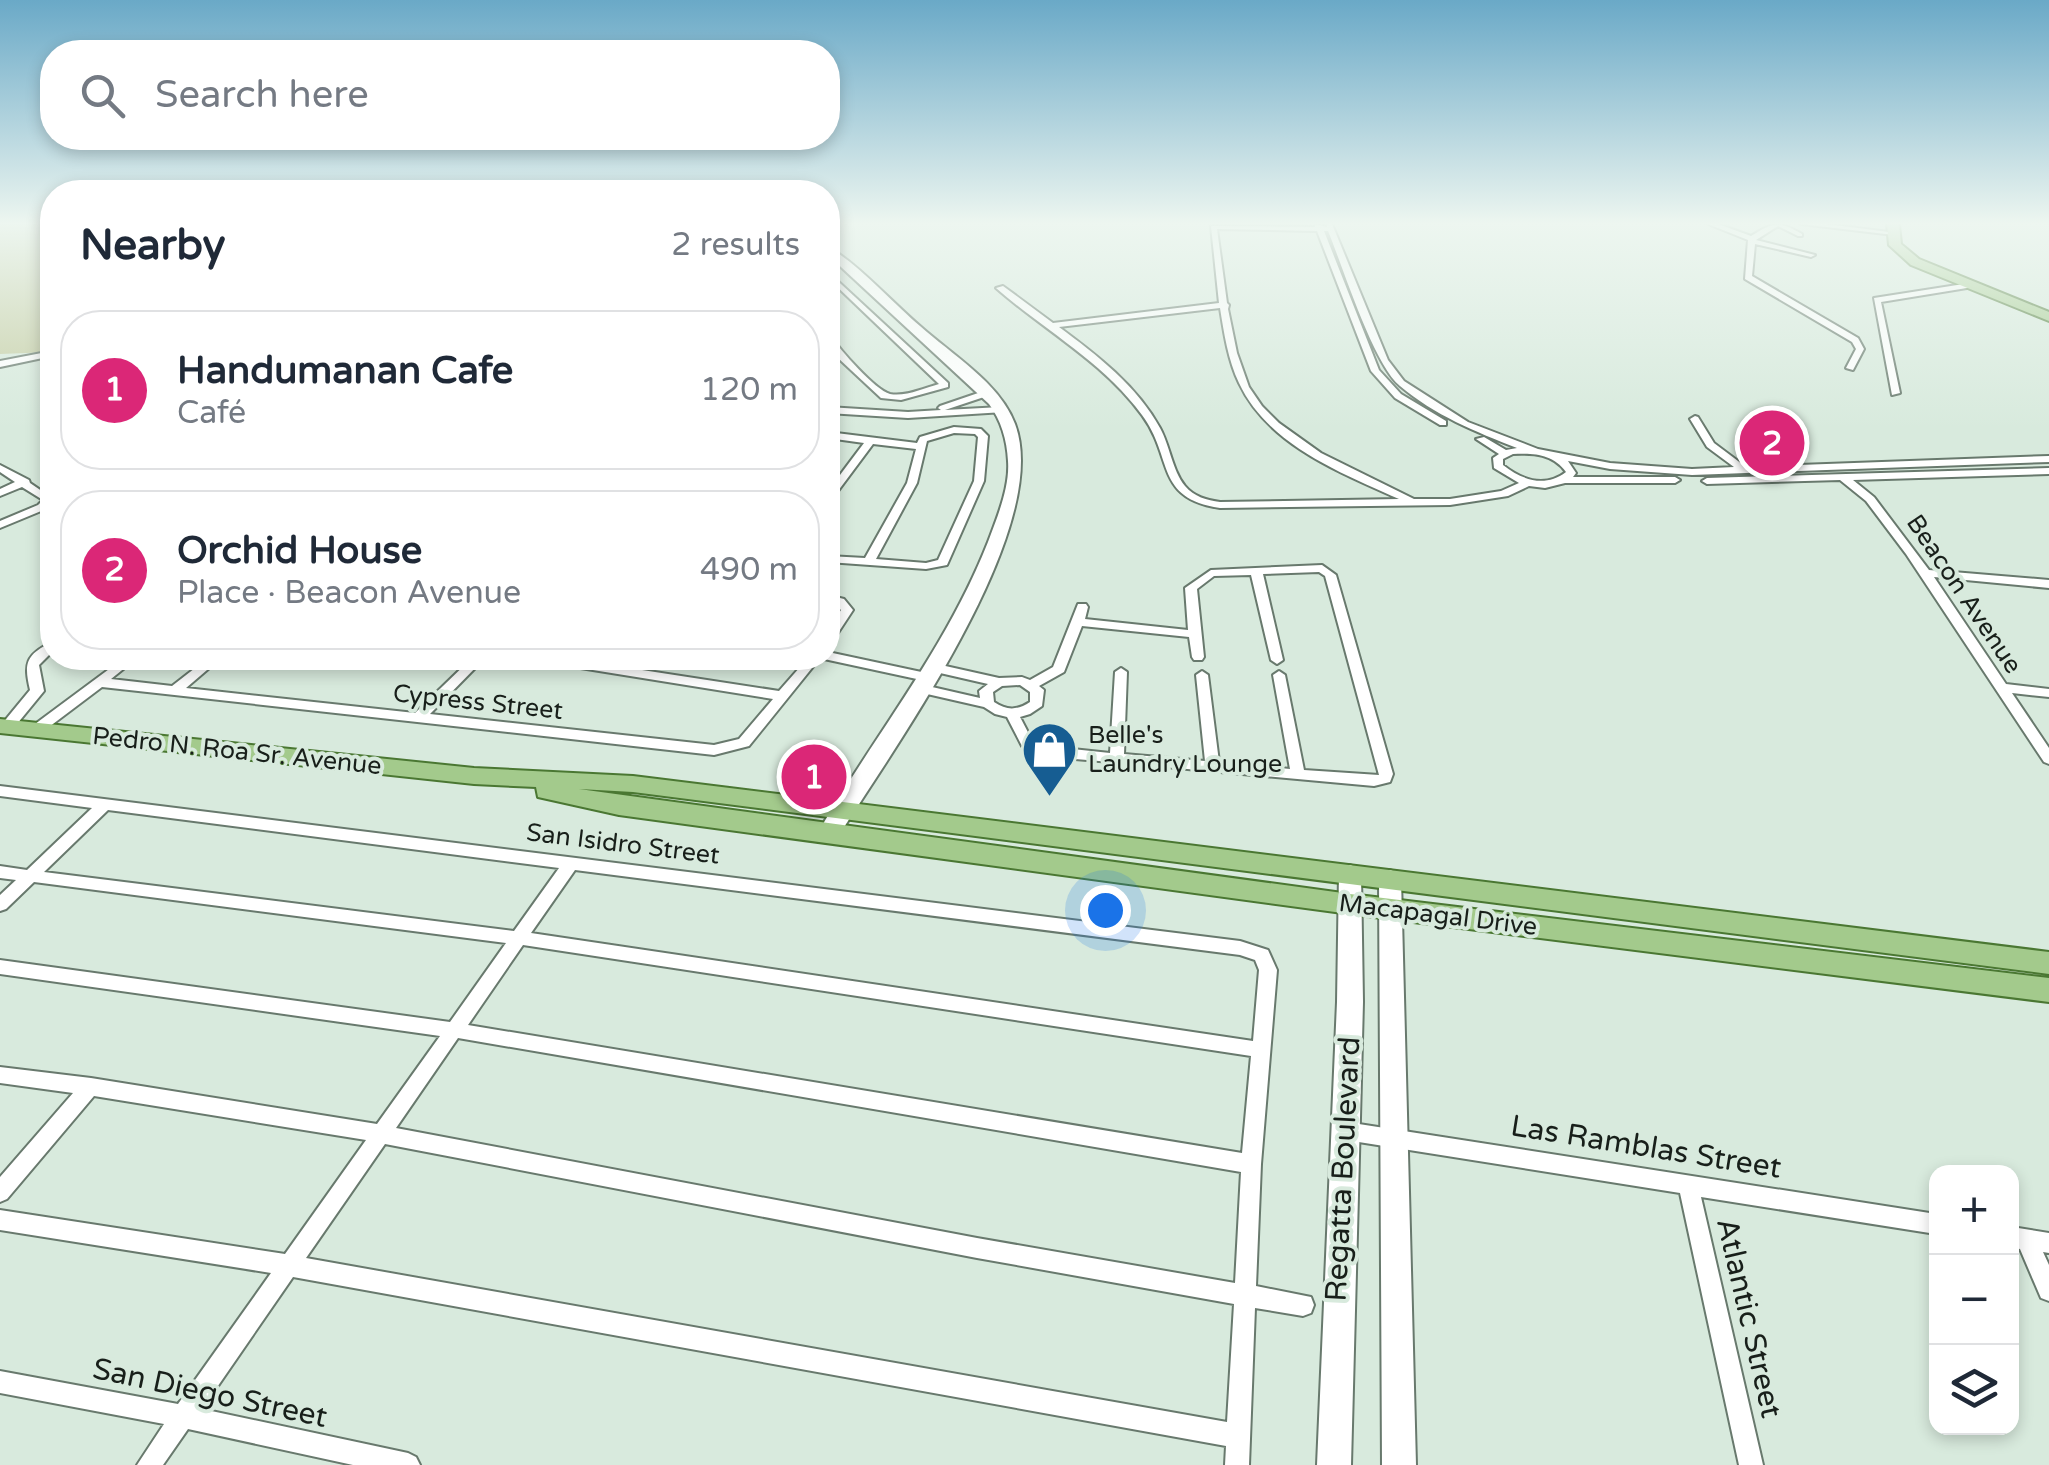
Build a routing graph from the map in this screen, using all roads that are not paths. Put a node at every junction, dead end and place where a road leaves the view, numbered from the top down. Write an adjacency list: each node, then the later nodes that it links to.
1 (847, 292): 14 (street)
2 (875, 292): 18 (street)
3 (1006, 292): 12 (street)
4 (1223, 292): 10 (street)
5 (1346, 292): 27 (street)
6 (1353, 292): 26 (street)
7 (1771, 292): 16 (street)
8 (1928, 292): 17 (street)
9 (1986, 292): 11 (main road)
10 (1225, 305): 12 (street); 41 (street)
11 (2049, 317)
12 (1051, 326): 41 (street)
13 (40, 356): 15 (street)
14 (840, 356)
15 (0, 364)
16 (1850, 368)
17 (1895, 393)
18 (987, 394): 20 (street); 21 (street)
19 (840, 410): 21 (street)
20 (1001, 410): 21 (street); 62 (street)
21 (924, 414)
22 (1695, 419): 32 (street)
23 (840, 436): 24 (street)
24 (870, 440): 25 (street); 36 (street)
25 (922, 447): 45 (street); 45 (street)
26 (1535, 451): 27 (street); 28 (street)
27 (1505, 453): 38 (street)
28 (1551, 455): 32 (street); 35 (street)
29 (2049, 459): 30 (street)
30 (1830, 466): 32 (street); 34 (street, Beacon Avenue)
31 (0, 468): 37 (street)
32 (1745, 470)
33 (2049, 470): 34 (street)
34 (1844, 478): 35 (street); 47 (street, Beacon Avenue)
35 (1566, 480): 38 (street)
36 (840, 481)
37 (26, 482): 39 (street); 40 (street)
38 (1528, 482): 41 (street)
39 (0, 493)
40 (40, 493)
41 (1414, 503)
42 (40, 507): 43 (street)
43 (0, 525)
44 (840, 559): 45 (street)
45 (869, 561)
46 (1256, 571): 51 (street); 78 (street); 78 (street)
47 (1924, 573): 48 (street); 66 (street, Beacon Avenue)
48 (2049, 584)
49 (1082, 608): 50 (street)
50 (1078, 622): 51 (street); 65 (street)
51 (1195, 634): 53 (street)
52 (40, 656): 73 (street)
53 (1198, 657)
54 (840, 659): 62 (street)
55 (114, 670): 63 (street)
56 (200, 670): 67 (street)
57 (467, 670): 72 (street)
58 (618, 670): 69 (street)
59 (804, 670): 69 (street, Cypress Street)
60 (1121, 672): 76 (street)
61 (1202, 675): 77 (street)
62 (926, 678): 64 (street); 70 (street); 82 (street)
63 (98, 682): 67 (street, Cypress Street); 74 (street)
64 (999, 682): 65 (street); 70 (street)
65 (1032, 685): 71 (street)
66 (2001, 688): 68 (street); 75 (street, Beacon Avenue)
67 (174, 691): 72 (street, Cypress Street)
68 (2049, 693)
69 (782, 696): 72 (street, Cypress Street)
70 (988, 704): 71 (street)
71 (1012, 714): 76 (street)
72 (418, 718)
73 (4, 726): 74 (main road, Pedro N. Roa Sr. Avenue)
74 (36, 730): 79 (main road, Pedro N. Roa Sr. Avenue)
75 (2049, 759)
76 (1117, 760): 77 (street)
77 (1212, 768): 78 (street)
78 (1298, 775)
79 (474, 776): 82 (main road, Pedro N. Roa Sr. Avenue); 83 (main road, Pedro N. Roa Sr. Avenue)
80 (0, 791): 81 (street, San Isidro Street)
81 (106, 803): 84 (street, San Isidro Street); 87 (street)
82 (842, 810): 83 (street); 86 (main road, Macapagal Drive)
83 (828, 834): 89 (main road, Macapagal Drive)
84 (570, 863): 92 (street); 97 (street, San Isidro Street)
85 (0, 872): 87 (street)
86 (1350, 874): 88 (main road, Macapagal Drive); 89 (street, Regatta Boulevard)
87 (31, 875): 90 (street); 92 (street)
88 (1390, 879): 91 (street, Regatta Boulevard); 93 (main road, Macapagal Drive)
89 (1350, 904): 91 (main road, Macapagal Drive); 100 (street, Regatta Boulevard)
90 (0, 905)
91 (1391, 910): 95 (main road, Macapagal Drive); 102 (street, Regatta Boulevard)
92 (520, 938): 96 (street); 97 (street)
93 (2049, 963)
94 (0, 967): 96 (street)
95 (2049, 990)
96 (454, 1030): 101 (street); 103 (street)
97 (1262, 1050): 103 (street)
98 (0, 1075): 99 (street)
99 (92, 1086): 101 (street); 105 (street)
100 (1346, 1131): 102 (street, Las Ramblas Street); 119 (street, Regatta Boulevard)
101 (378, 1135): 109 (street); 111 (street)
102 (1394, 1138): 104 (street, Las Ramblas Street); 120 (street, Regatta Boulevard)
103 (1251, 1164): 111 (street)
104 (1688, 1184): 107 (street, Las Ramblas Street); 121 (street, Atlantic Street)
105 (0, 1192)
106 (0, 1220): 109 (street)
107 (1929, 1223)
108 (2029, 1240): 110 (street)
109 (287, 1265): 114 (street); 115 (street)
110 (2049, 1290)
111 (1245, 1296): 112 (street); 115 (street)
112 (1303, 1305)
113 (0, 1382): 114 (street, San Diego Street)
114 (182, 1416): 116 (street); 117 (street, San Diego Street)
115 (1238, 1436): 118 (street)
116 (149, 1465)
117 (408, 1465)
118 (1237, 1465)
119 (1334, 1465)
120 (1399, 1465)
121 (1751, 1465)

